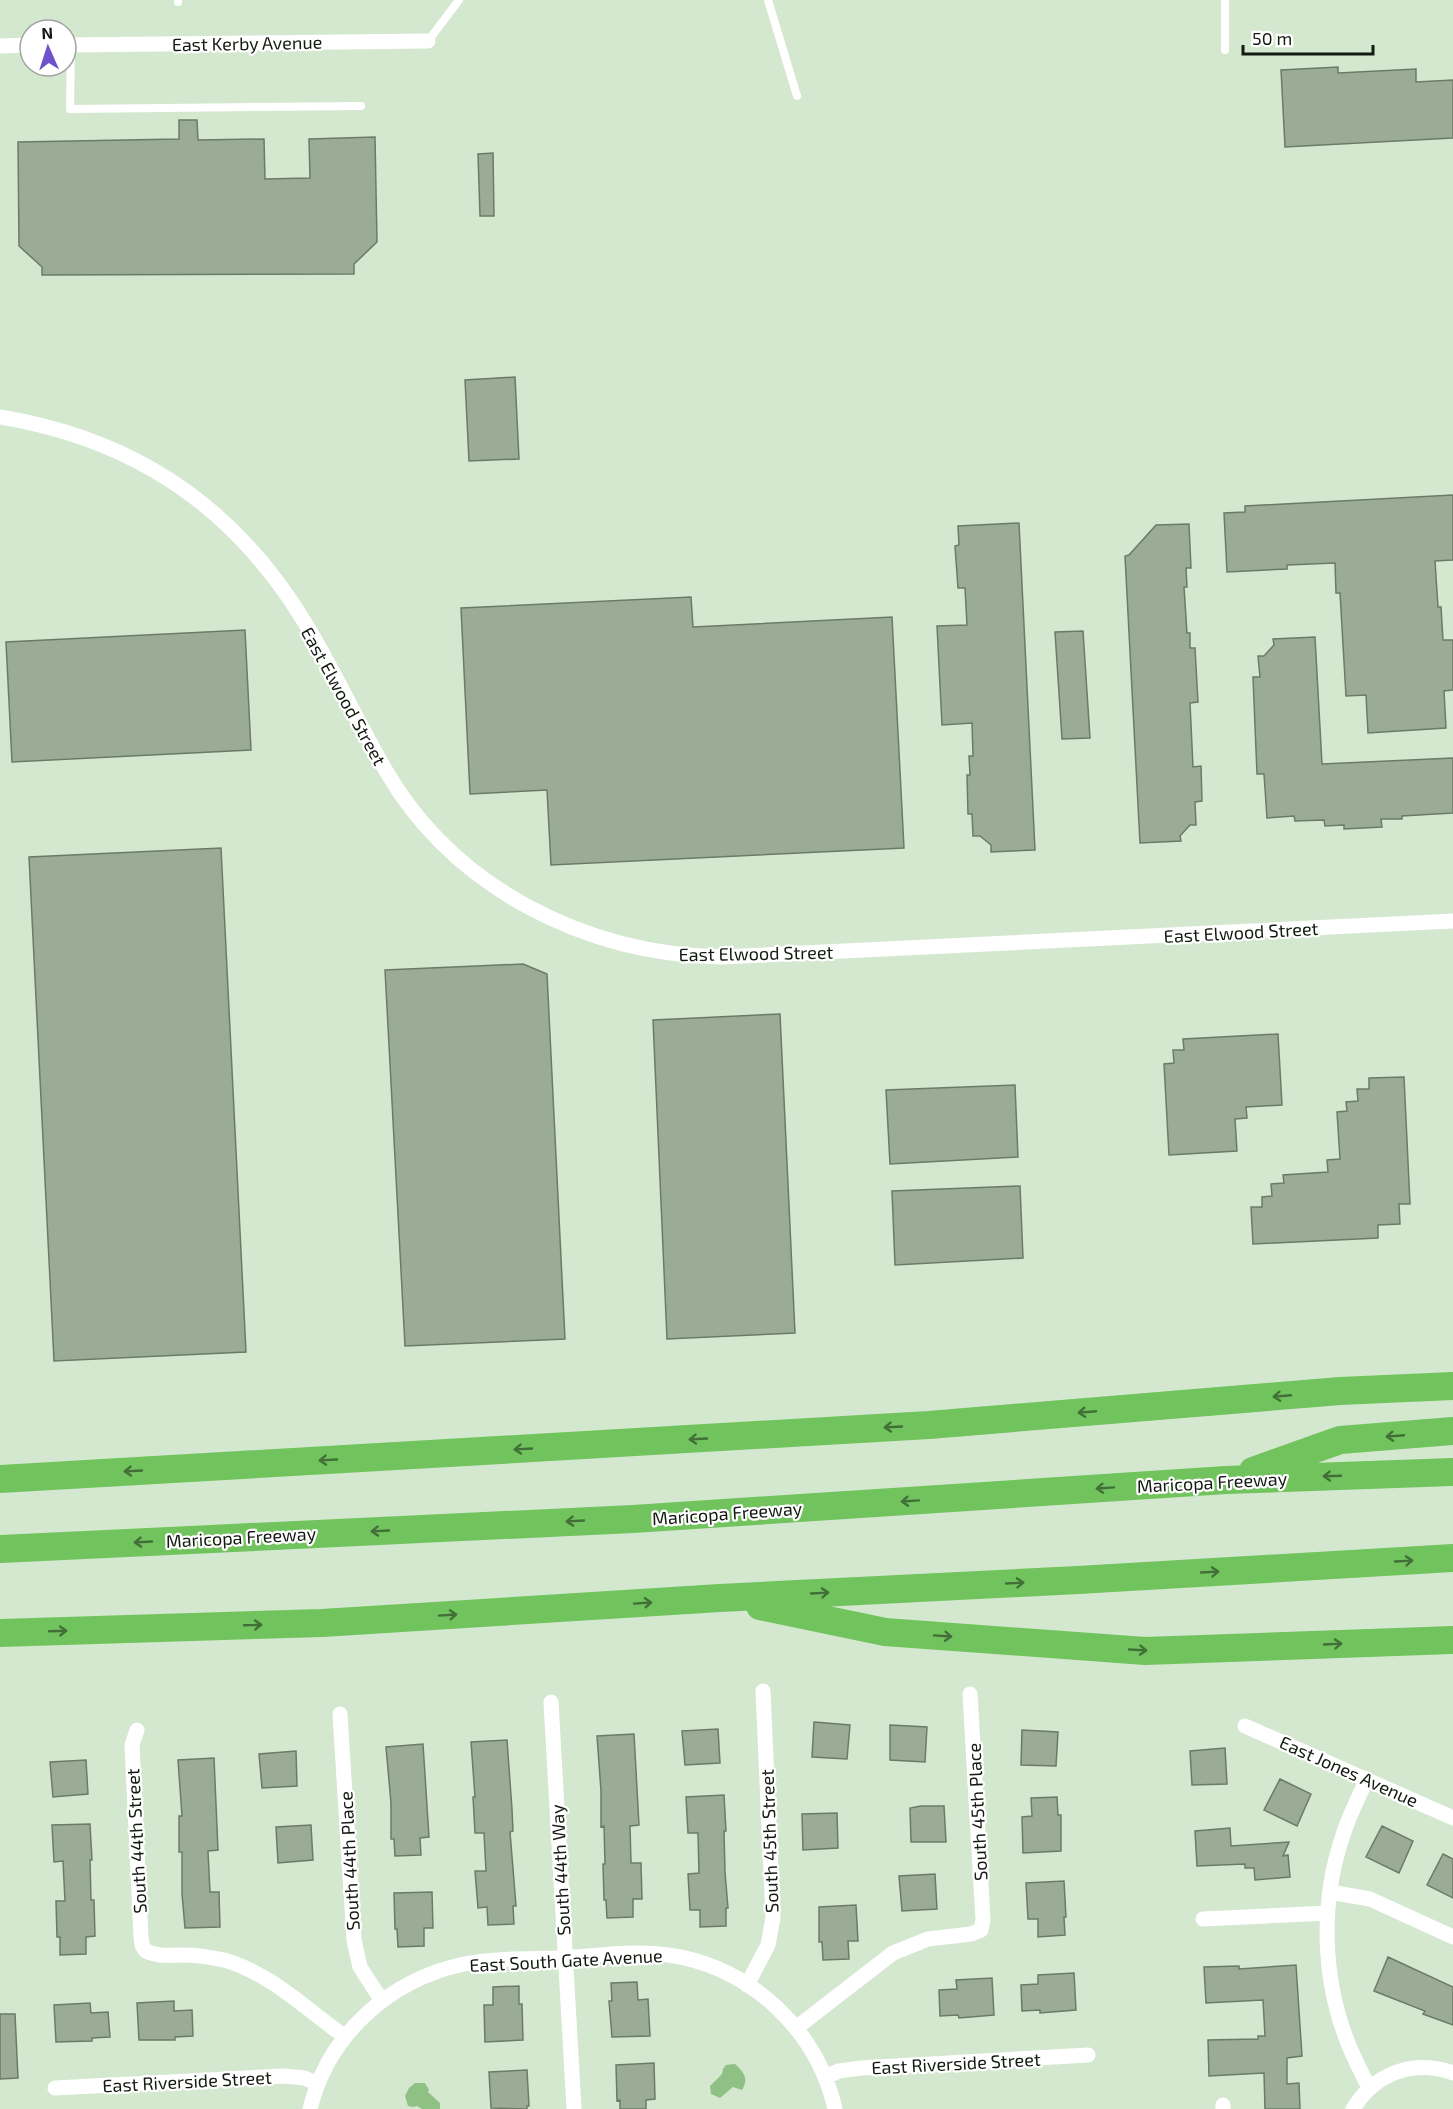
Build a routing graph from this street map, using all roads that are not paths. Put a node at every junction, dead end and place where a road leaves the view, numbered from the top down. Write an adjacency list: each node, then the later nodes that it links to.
1 (459, 0): 4 (lane)
2 (768, 0): 10 (lane)
3 (1225, 0): 8 (lane)
4 (428, 41): 6 (street, East Kerby Avenue)
5 (18, 45): 7 (street)
6 (78, 45)
7 (0, 46)
8 (1225, 50)
9 (69, 78): 11 (lane)
10 (797, 96)
11 (361, 106)
12 (0, 417): 13 (street, East Elwood Street)
13 (1453, 921)
14 (1453, 1374): 16 (highway)
15 (1453, 1386): 16 (highway)
16 (1340, 1391): 19 (highway, one-way to 19)
17 (1453, 1431): 20 (highway, one-way to 20)
18 (1453, 1472): 20 (highway, Maricopa Freeway, one-way to 20)
19 (0, 1479)
20 (1226, 1480): 21 (highway, Maricopa Freeway, one-way to 21)
21 (0, 1549)
22 (1453, 1558): 23 (highway, one-way to 22)
23 (720, 1598): 24 (highway, one-way to 23); 25 (highway, one-way to 25)
24 (0, 1633)
25 (1453, 1640)
26 (763, 1691): 39 (street, South 45th Street)
27 (970, 1694): 41 (street, South 45th Place)
28 (551, 1702): 38 (street, South 44th Way)
29 (340, 1714): 40 (street, South 44th Place)
30 (1245, 1726): 32 (street, East Jones Avenue)
31 (137, 1730): 42 (street, South 44th Street)
32 (1367, 1779): 33 (street, East Jones Avenue); 34 (street)
33 (1453, 1818)
34 (1330, 1892): 35 (street); 37 (street)
35 (1328, 1913): 36 (street); 48 (street)
36 (1203, 1919)
37 (1453, 1937)
38 (565, 1957): 39 (street, East South Gate Avenue); 40 (street, East South Gate Avenue); 50 (street, South 44th Way)
39 (747, 1984): 41 (street, East South Gate Avenue)
40 (382, 2001): 42 (street, East South Gate Avenue)
41 (796, 2028): 45 (street)
42 (344, 2036): 46 (street)
43 (1088, 2055): 45 (street, East Riverside Street)
44 (1453, 2073): 48 (street)
45 (825, 2077): 51 (street)
46 (317, 2084): 47 (street, East Riverside Street); 49 (street)
47 (55, 2088)
48 (1369, 2088): 52 (street)
49 (310, 2109)
50 (573, 2109)
51 (835, 2109)
52 (1353, 2109)

